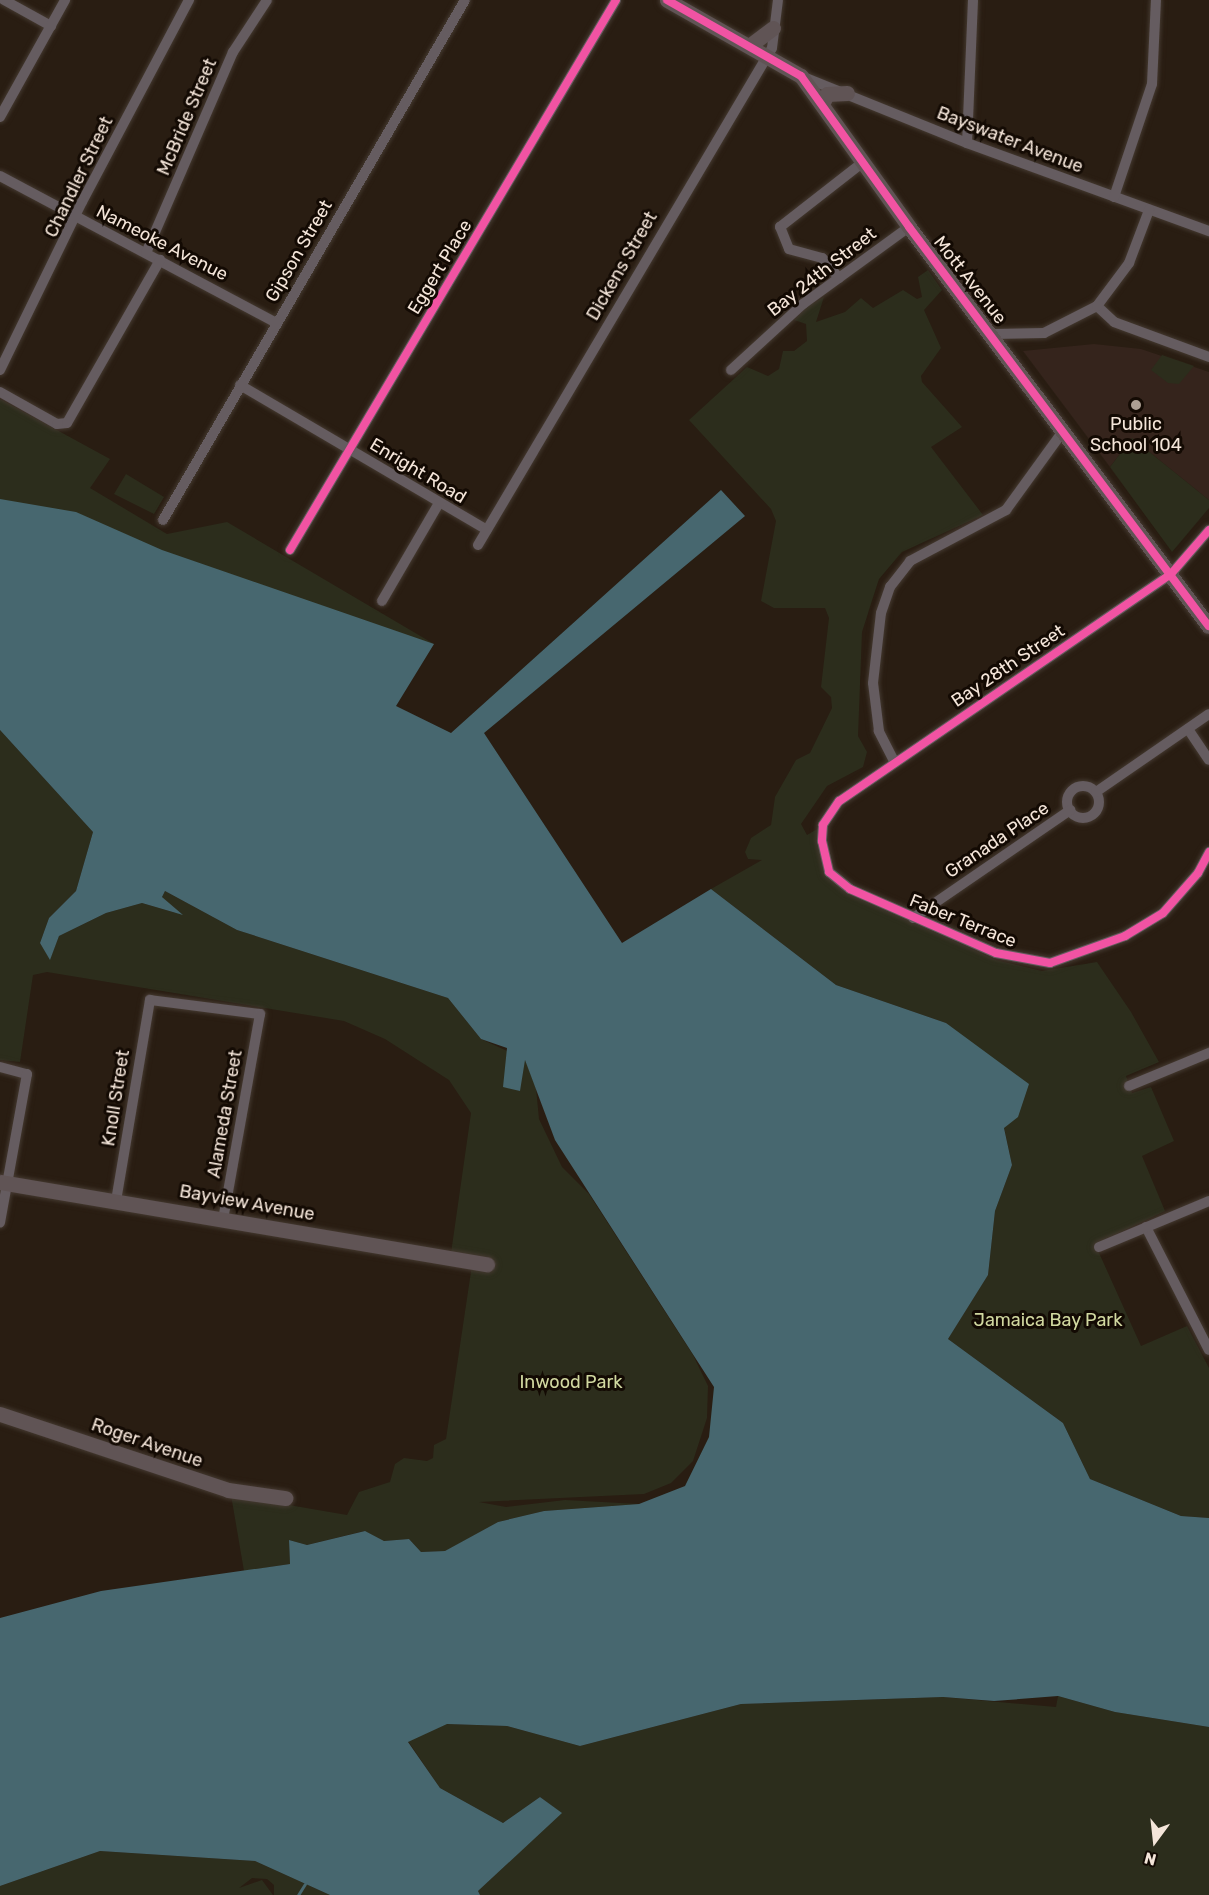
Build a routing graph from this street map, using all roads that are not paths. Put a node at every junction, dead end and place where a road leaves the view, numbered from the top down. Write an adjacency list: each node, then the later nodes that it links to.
1 (4, 0): 11 (street)
2 (65, 0): 11 (street)
3 (189, 0): 24 (street, Chandler Street)
4 (267, 0): 27 (street, McBride Street)
5 (465, 0): 31 (street, Gipson Street)
6 (616, 0): 39 (street, Eggert Place)
7 (667, 0): 13 (street, Mott Avenue)
8 (778, 0): 12 (street, Dickens Street)
9 (973, 0): 19 (street)
10 (1156, 0): 22 (street)
11 (51, 26): 18 (street)
12 (773, 28): 13 (street); 14 (street, Dickens Street)
13 (749, 46): 14 (street, Mott Avenue)
14 (766, 56): 15 (street, Mott Avenue); 42 (street, Dickens Street)
15 (801, 76): 16 (street, Bayswater Avenue); 17 (street, Mott Avenue)
16 (847, 93): 17 (street); 19 (street, Bayswater Avenue)
17 (822, 104): 20 (street, Mott Avenue)
18 (0, 117)
19 (967, 143): 22 (street, Bayswater Avenue)
20 (862, 163): 25 (street, Mott Avenue); 29 (street)
21 (0, 176): 24 (street, Nameoke Avenue)
22 (1114, 198): 23 (street, Bayswater Avenue)
23 (1149, 210): 26 (street, Bayswater Avenue); 30 (street)
24 (76, 218): 27 (street, Nameoke Avenue); 34 (street, Chandler Street)
25 (909, 227): 29 (street, Bay 24th Street); 32 (street, Mott Avenue)
26 (1209, 231)
27 (146, 253): 28 (street, Nameoke Avenue)
28 (160, 260): 31 (street, Nameoke Avenue); 37 (street)
29 (839, 278): 35 (street, Bay 24th Street)
30 (1097, 306): 32 (street); 33 (street)
31 (277, 323): 36 (street, Gipson Street)
32 (994, 334): 38 (street, Mott Avenue)
33 (1209, 357)
34 (0, 370)
35 (730, 370)
36 (240, 385): 39 (street, Enright Road); 41 (street, Gipson Street)
37 (0, 392)
38 (1064, 430): 46 (street, Mott Avenue); 52 (street)
39 (350, 450): 40 (street, Enright Road); 45 (street, Eggert Place)
40 (440, 503): 42 (street, Enright Road); 47 (street)
41 (163, 520)
42 (487, 530): 44 (street, Dickens Street)
43 (1209, 530): 46 (street, Bay 28th Street)
44 (478, 545)
45 (290, 550)
46 (1172, 574): 48 (street, Mott Avenue); 52 (street, Bay 28th Street)
47 (382, 601)
48 (1209, 626)
49 (1209, 714): 50 (street)
50 (1188, 729): 51 (street); 53 (street)
51 (1209, 760)
52 (894, 761): 55 (street, Bay 28th Street)
53 (1096, 792): 54 (street, Granada Place); 54 (street, Granada Place)
54 (1070, 810): 57 (street, Granada Place)
55 (824, 825): 57 (street, Faber Terrace)
56 (1209, 852): 57 (street, Faber Terrace)
57 (913, 918)
58 (150, 1000): 63 (street, Knoll Street); 65 (street, Alameda Street)
59 (1209, 1053): 61 (street)
60 (0, 1067): 62 (street)
61 (1129, 1086)
62 (4, 1183): 63 (street, Bayview Avenue); 66 (street)
63 (116, 1201): 65 (street, Bayview Avenue)
64 (1209, 1201): 67 (street)
65 (223, 1219): 69 (street, Bayview Avenue)
66 (0, 1223)
67 (1146, 1227): 68 (street); 70 (street)
68 (1099, 1247)
69 (487, 1264)
70 (1209, 1350)
71 (0, 1414): 72 (street, Roger Avenue)
72 (285, 1498)

